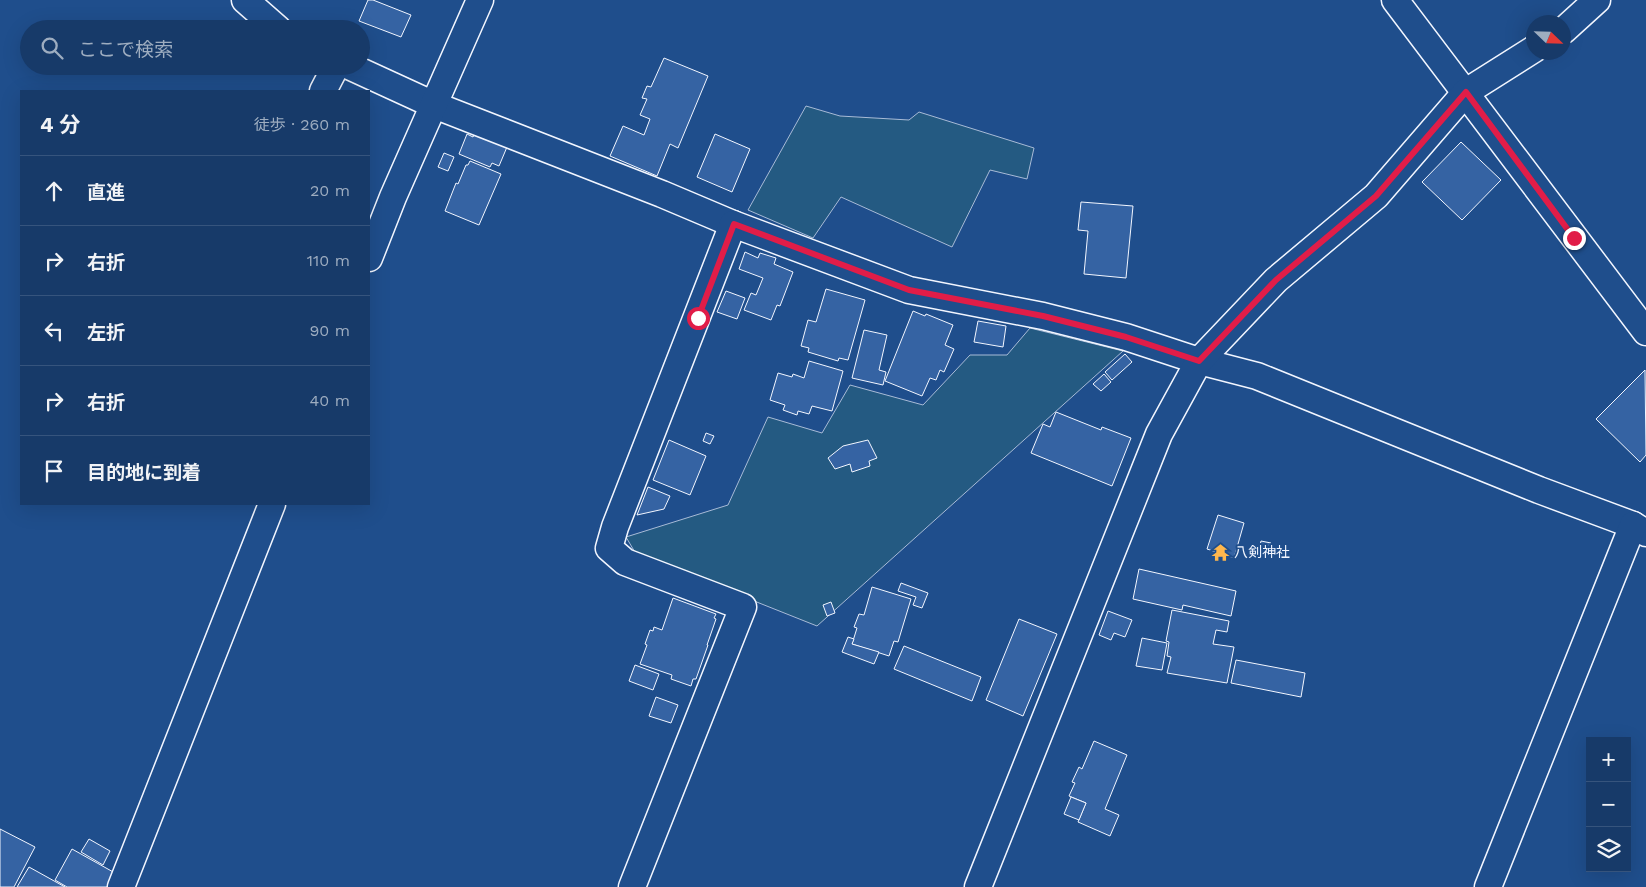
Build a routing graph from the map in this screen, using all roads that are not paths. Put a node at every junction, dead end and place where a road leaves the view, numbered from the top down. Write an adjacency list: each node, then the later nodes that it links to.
1 (244, 0): 5 (street)
2 (480, 0): 12 (street)
3 (1395, 0): 11 (street)
4 (1597, 0): 6 (street)
5 (267, 20)
6 (1571, 24)
7 (1526, 54): 11 (street)
8 (332, 75): 10 (street)
9 (369, 75): 12 (street)
10 (324, 90)
11 (1466, 92): 15 (street); 16 (street)
12 (434, 105): 13 (street); 14 (street)
13 (734, 224): 16 (street); 20 (street)
14 (370, 255)
15 (1646, 331)
16 (1199, 361): 18 (street); 21 (street)
17 (272, 505): 19 (street)
18 (1639, 529): 22 (street)
19 (121, 887)
20 (632, 887)
21 (978, 887)
22 (1488, 887)

